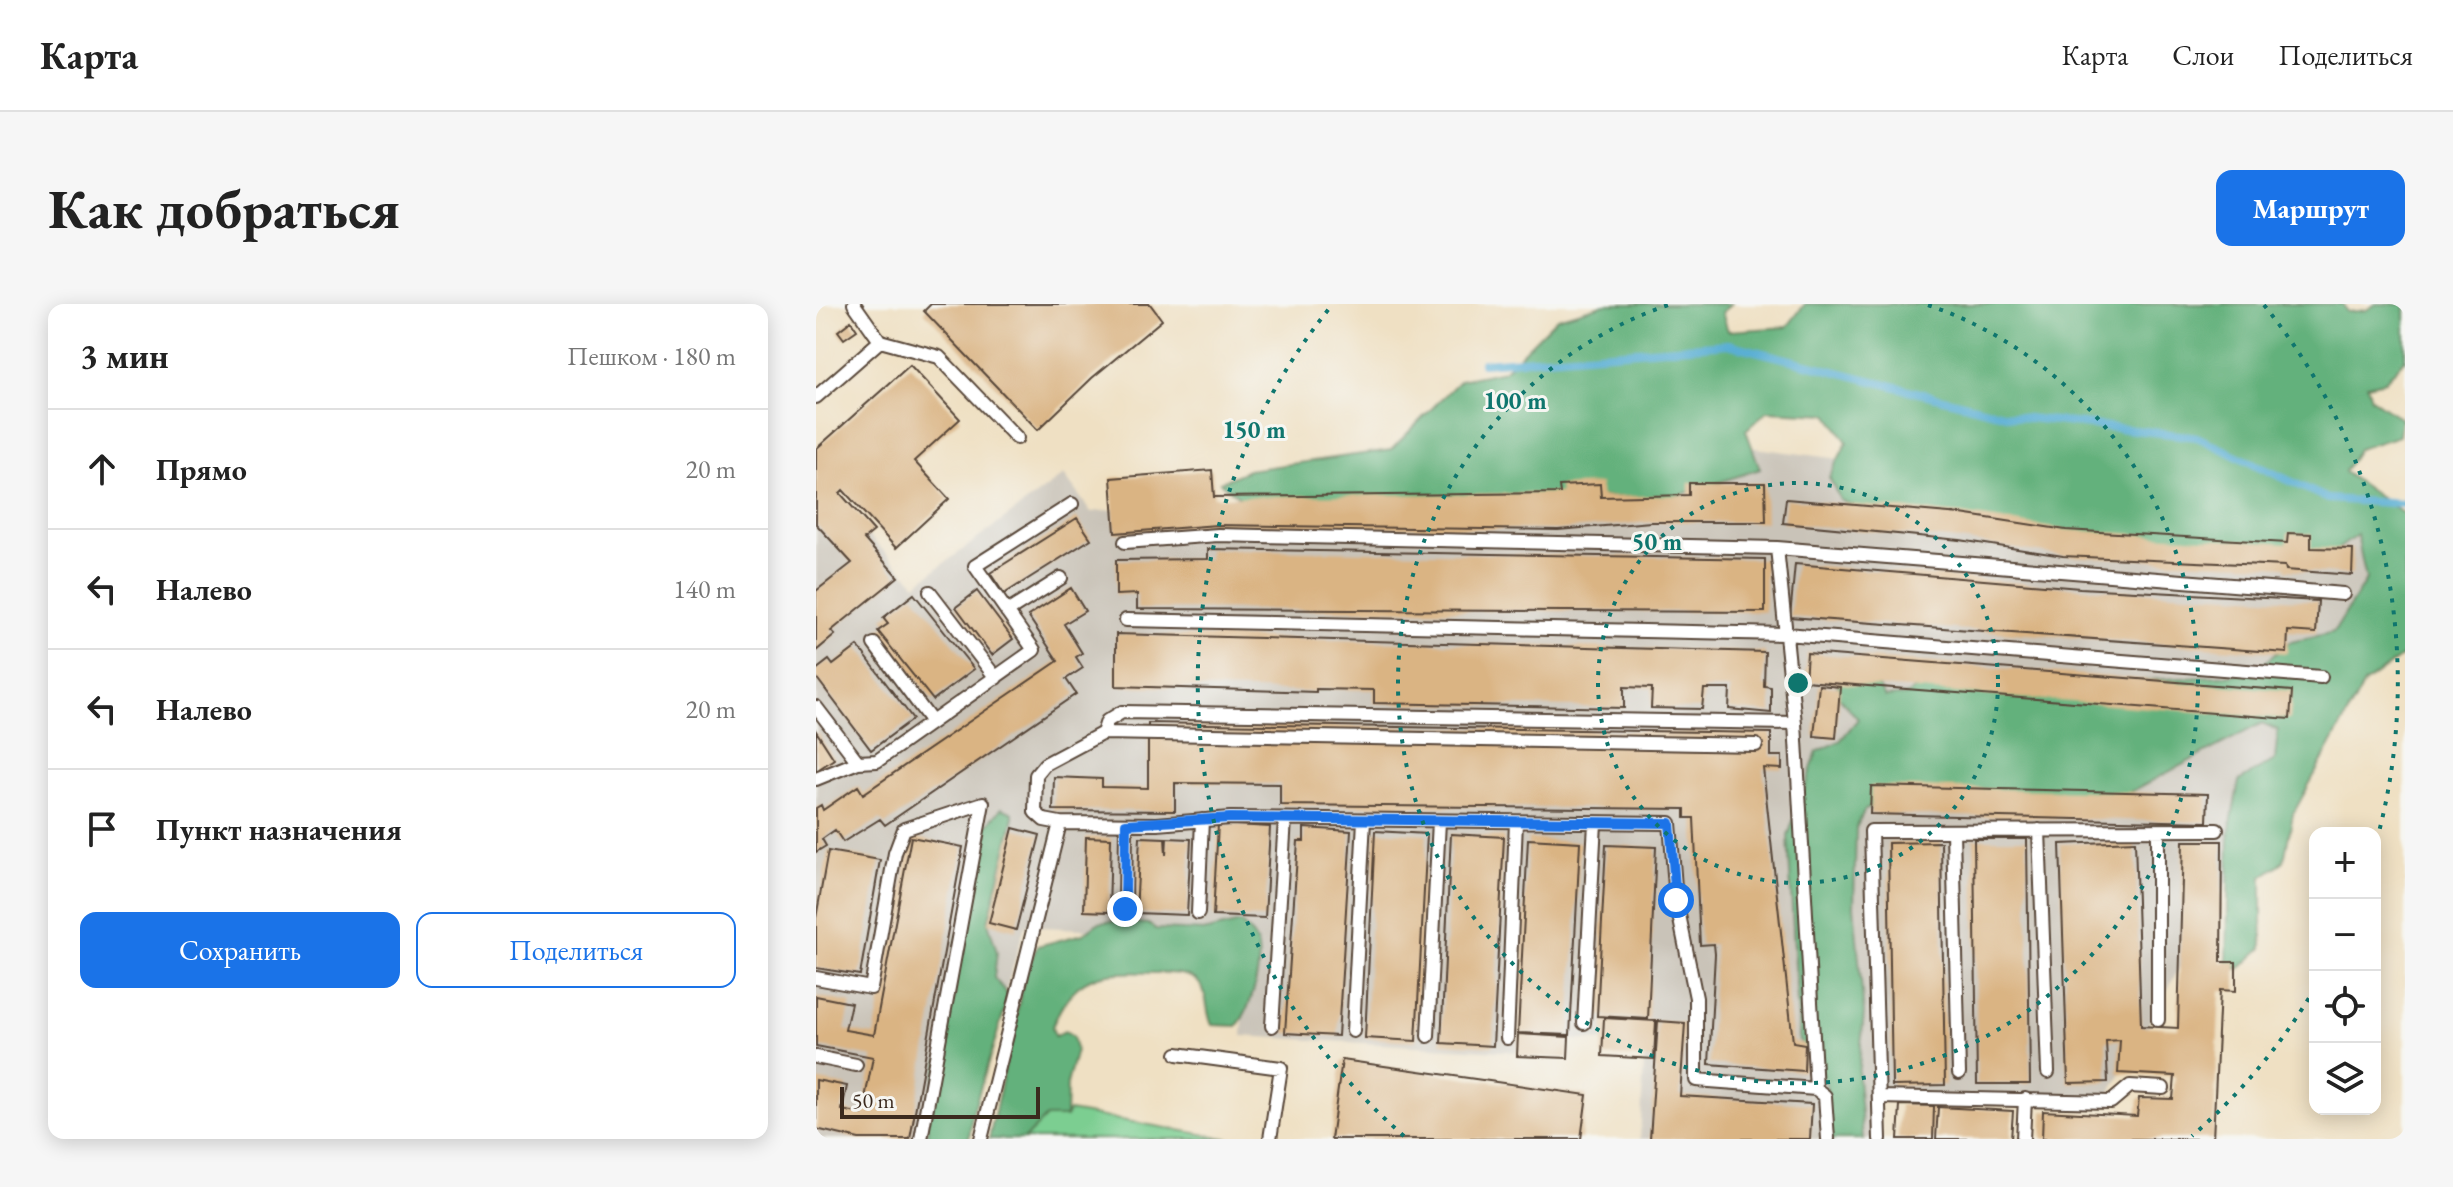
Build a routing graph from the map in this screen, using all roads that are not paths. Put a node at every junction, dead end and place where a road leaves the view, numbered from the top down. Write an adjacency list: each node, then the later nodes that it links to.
1 (854, 304): 2 (lane)
2 (880, 341): 3 (lane); 4 (lane)
3 (816, 397)
4 (1017, 438)
5 (1072, 504): 11 (lane)
6 (1125, 542): 7 (lane)
7 (1777, 548): 10 (lane); 13 (lane)
8 (1061, 578): 11 (lane)
9 (930, 592): 16 (lane)
10 (2343, 594)
11 (1007, 612): 16 (lane)
12 (1126, 620): 13 (lane)
13 (1786, 634): 15 (lane); 19 (lane)
14 (874, 644): 18 (lane)
15 (2321, 677)
16 (996, 678): 18 (lane)
17 (816, 707): 22 (lane)
18 (932, 722): 22 (lane)
19 (1795, 723): 20 (lane); 51 (lane)
20 (1103, 733): 21 (lane); 29 (lane)
21 (1756, 745)
22 (858, 762): 23 (lane)
23 (816, 779)
24 (1285, 819): 25 (lane); 26 (lane); 41 (lane)
25 (1202, 820): 31 (lane); 37 (lane)
26 (1364, 820): 27 (lane); 42 (lane)
27 (1439, 821): 28 (lane); 43 (lane)
28 (1516, 822): 30 (lane); 44 (lane)
29 (1060, 823): 31 (lane); 55 (lane)
30 (1595, 823): 40 (lane); 51 (lane)
31 (1126, 824): 36 (lane)
32 (2039, 830): 34 (lane); 35 (lane); 48 (lane)
33 (2217, 830): 35 (lane)
34 (1953, 831): 49 (lane); 52 (lane)
35 (2158, 831): 39 (lane)
36 (1125, 909)
37 (1198, 913)
38 (816, 978): 54 (lane)
39 (2158, 1020)
40 (1584, 1023)
41 (1272, 1026)
42 (1353, 1031)
43 (1428, 1036)
44 (1507, 1038)
45 (1177, 1054): 56 (lane)
46 (816, 1057): 47 (lane)
47 (856, 1065)
48 (2048, 1072)
49 (1959, 1073)
50 (2163, 1088): 53 (lane)
51 (1816, 1089): 57 (lane)
52 (1879, 1097): 53 (lane); 58 (lane)
53 (2025, 1099): 59 (lane)
54 (921, 1139)
55 (981, 1139)
56 (1270, 1139)
57 (1828, 1139)
58 (1880, 1139)
59 (2023, 1139)

